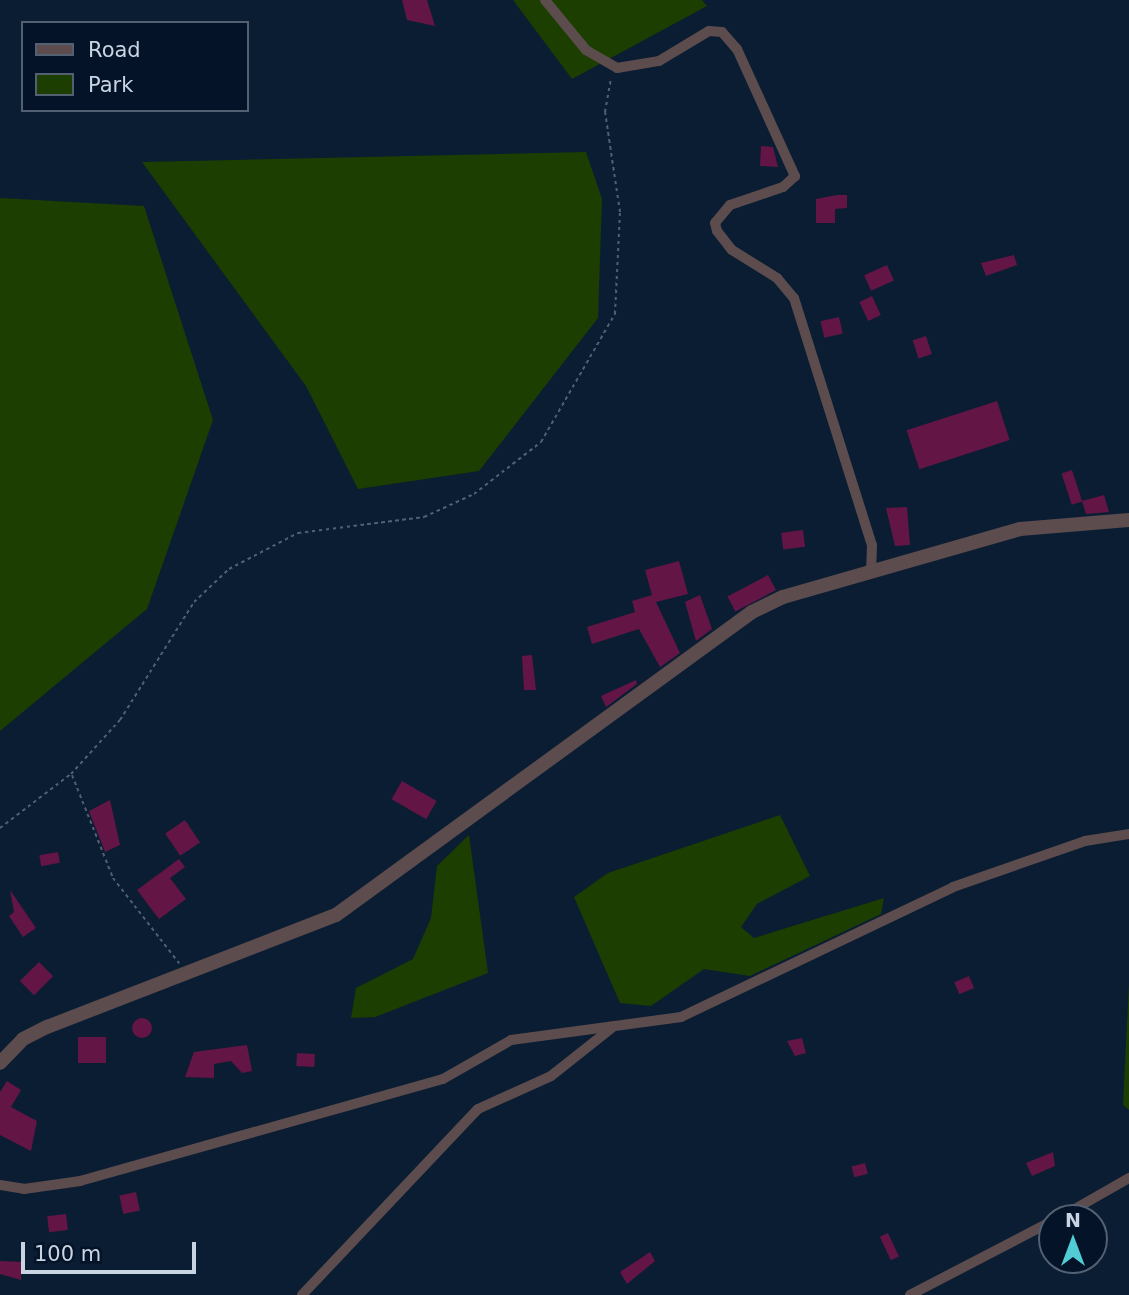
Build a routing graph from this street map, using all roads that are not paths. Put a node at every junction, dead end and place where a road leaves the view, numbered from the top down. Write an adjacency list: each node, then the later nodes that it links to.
1 (545, 0): 3 (street)
2 (1129, 520): 3 (street)
3 (871, 573): 6 (street)
4 (1129, 834): 5 (street)
5 (616, 1025): 8 (street); 11 (street)
6 (0, 1063)
7 (1129, 1178): 9 (street)
8 (0, 1185)
9 (1084, 1204)
10 (1038, 1228): 12 (street)
11 (302, 1295)
12 (909, 1295)

